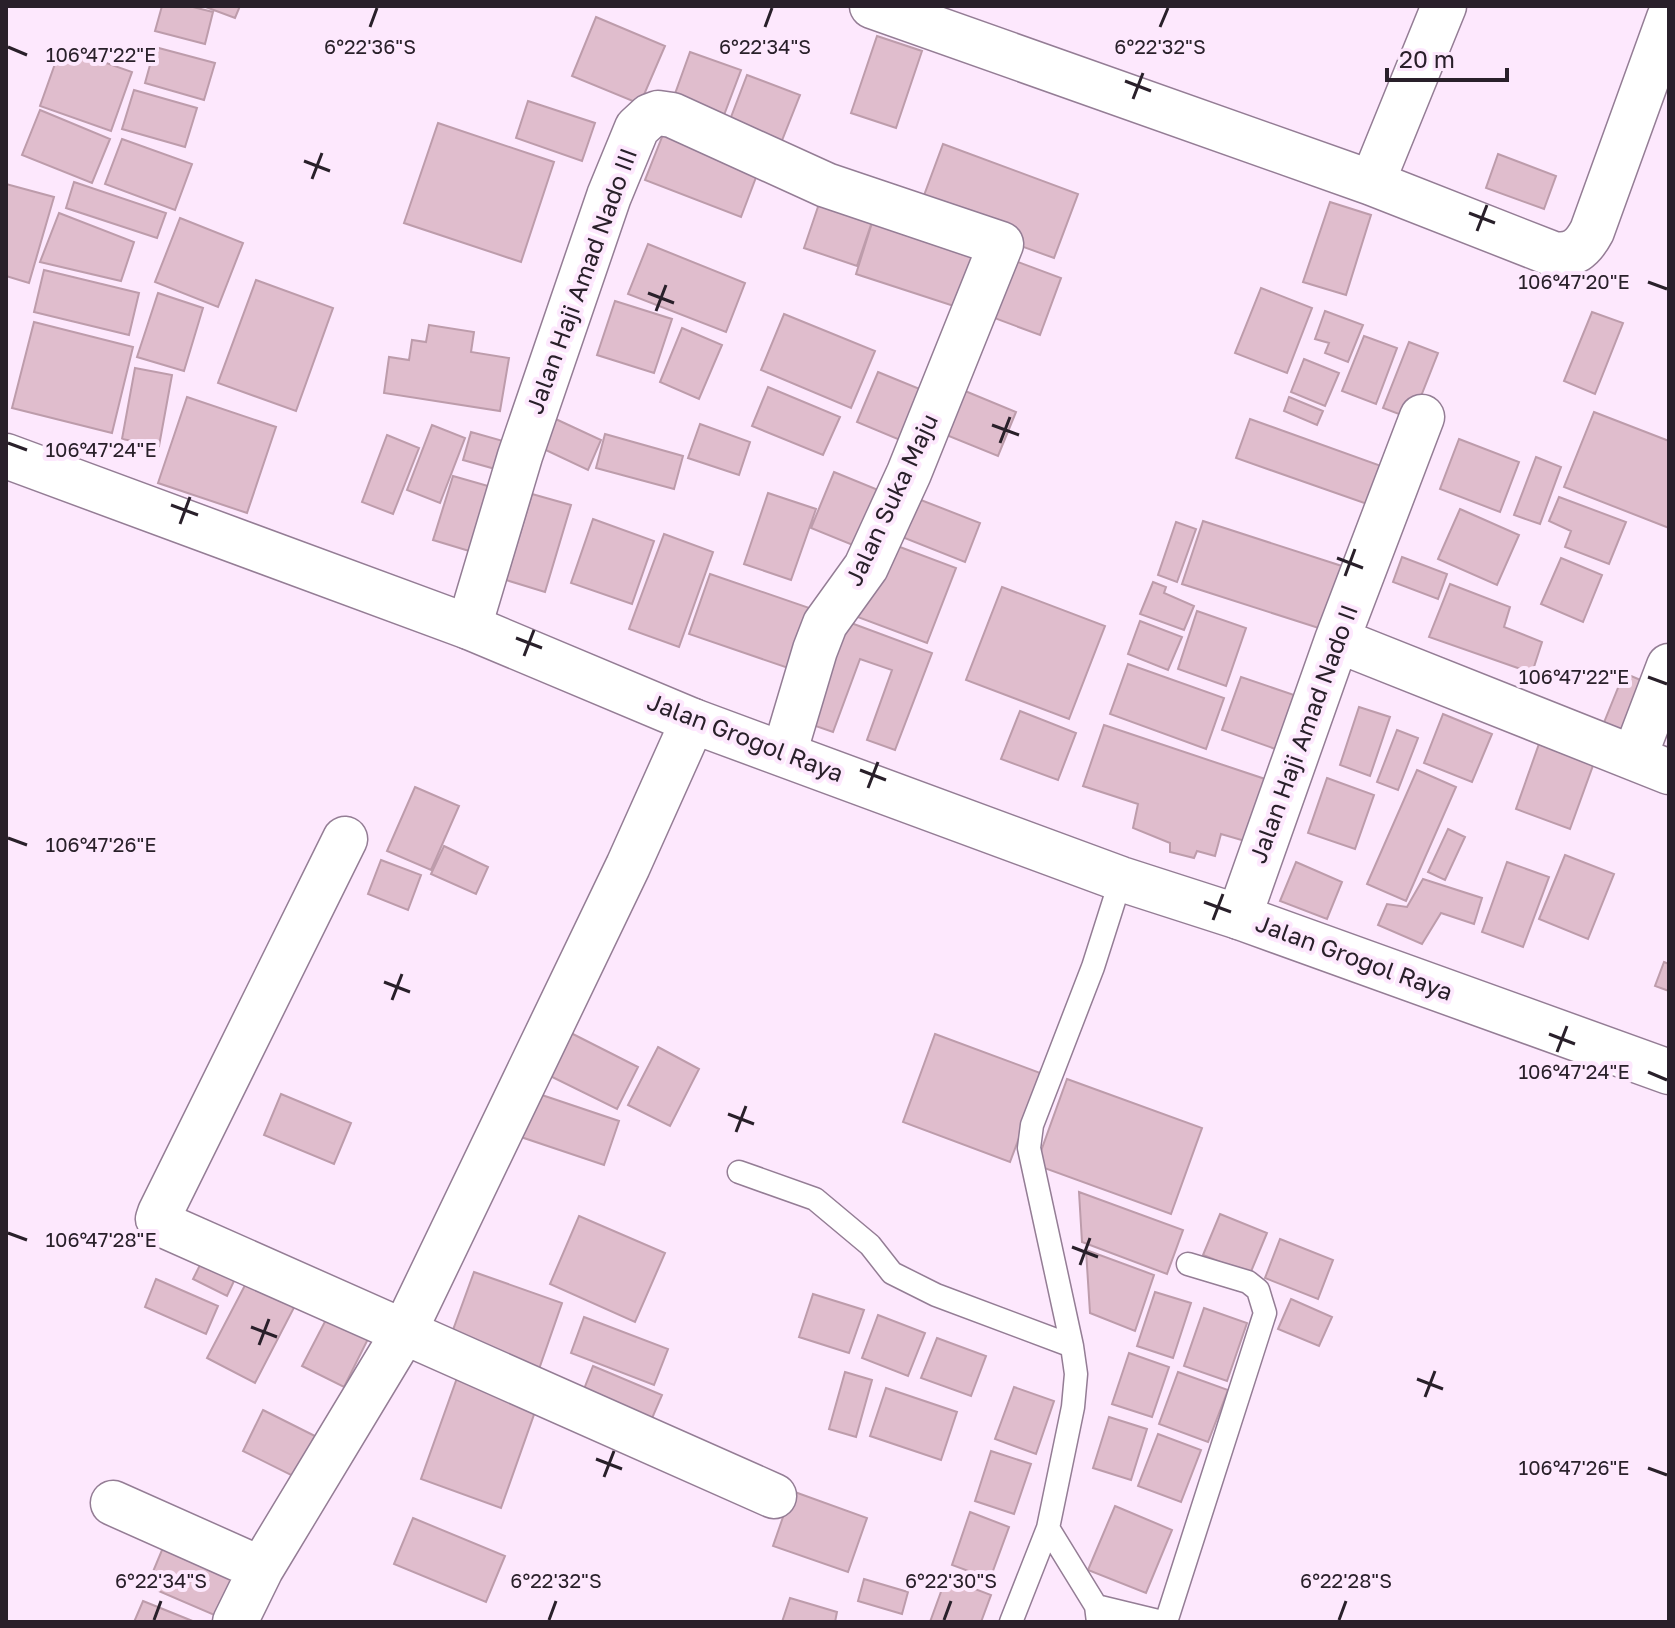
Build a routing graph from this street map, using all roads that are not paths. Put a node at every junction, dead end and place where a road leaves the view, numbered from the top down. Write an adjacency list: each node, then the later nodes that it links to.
1 (872, 6): 4 (street)
2 (1444, 6): 4 (street)
3 (1665, 44): 4 (street)
4 (1372, 183)
5 (1001, 244): 8 (street, Jalan Haji Amad Nado III); 12 (street, Jalan Suka Maju)
6 (1422, 417): 9 (street, Jalan Haji Amad Nado II)
7 (6, 456): 8 (street, Jalan Grogol Raya)
8 (469, 627): 11 (street, Jalan Grogol Raya)
9 (1337, 640): 13 (street); 16 (street, Jalan Haji Amad Nado II)
10 (1669, 666): 13 (street)
11 (693, 721): 12 (street, Jalan Grogol Raya); 20 (street)
12 (784, 754): 15 (street, Jalan Grogol Raya)
13 (1652, 765)
14 (345, 839): 20 (street)
15 (1117, 896): 16 (street, Jalan Grogol Raya); 21 (lane)
16 (1239, 917): 17 (street, Jalan Grogol Raya)
17 (1669, 1072)
18 (739, 1172): 21 (lane)
19 (1188, 1264): 29 (lane)
20 (404, 1332): 22 (street); 25 (street)
21 (1072, 1346): 24 (lane)
22 (774, 1496)
23 (113, 1503): 25 (street)
24 (1048, 1528): 26 (lane); 28 (lane)
25 (261, 1569): 27 (street)
26 (1097, 1614): 29 (lane)
27 (235, 1622)
28 (1011, 1622)
29 (1164, 1622)

